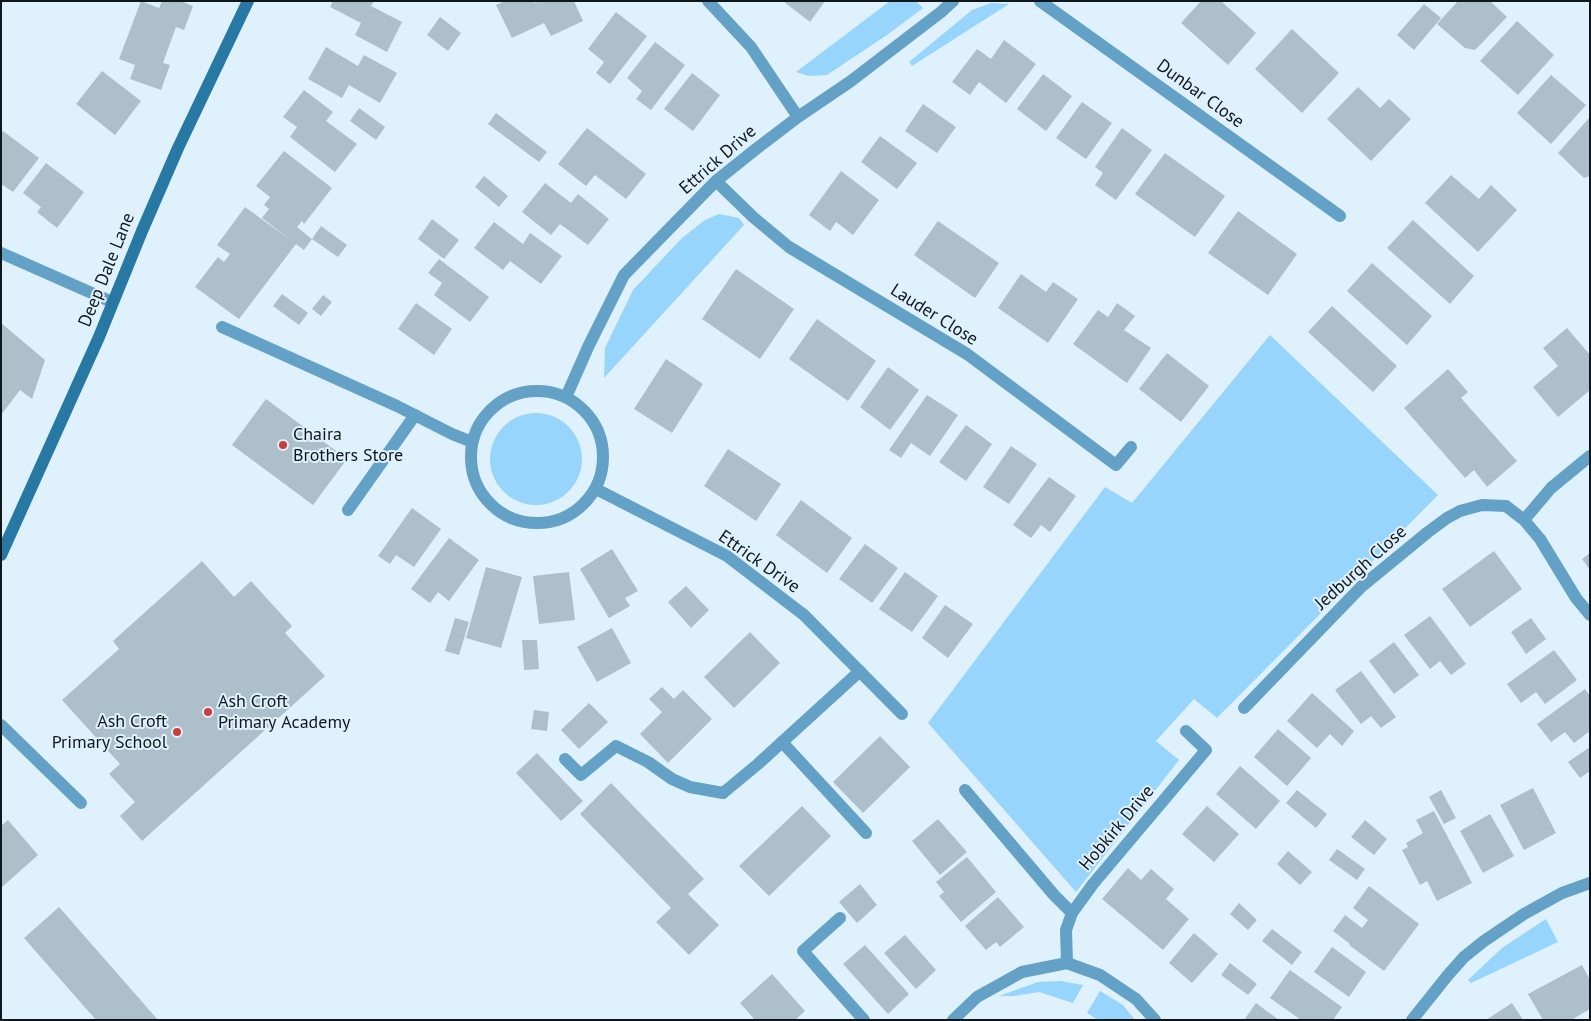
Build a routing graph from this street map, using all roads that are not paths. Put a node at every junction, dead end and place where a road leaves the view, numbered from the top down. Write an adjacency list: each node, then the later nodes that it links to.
1 (248, 1): 9 (street, Deep Dale Lane)
2 (708, 1): 5 (street)
3 (953, 1): 5 (street, Ettrick Drive)
4 (1040, 1): 7 (street, Dunbar Close)
5 (798, 117): 6 (street, Ettrick Drive)
6 (716, 181): 11 (street, Ettrick Drive); 14 (street, Lauder Close)
7 (1340, 216)
8 (1, 253): 9 (street)
9 (112, 302): 19 (street, Deep Dale Lane)
10 (222, 327): 12 (street)
11 (566, 397): 13 (street); 16 (street)
12 (415, 415): 13 (street); 17 (street)
13 (472, 442): 16 (street)
14 (1131, 447)
15 (1590, 456): 18 (street)
16 (596, 489): 21 (street, Ettrick Drive)
17 (348, 510)
18 (1524, 520): 20 (street, Jedburgh Close); 22 (street, Jedburgh Close)
19 (1, 554)
20 (1590, 615)
21 (860, 671): 23 (street, Ettrick Drive); 26 (street)
22 (1244, 708)
23 (902, 714)
24 (1, 725): 29 (street)
25 (1186, 731): 32 (street, Hobkirk Drive)
26 (782, 742): 27 (street); 30 (street)
27 (565, 759)
28 (965, 790): 32 (street)
29 (81, 803)
30 (866, 833)
31 (1590, 883): 38 (street)
32 (1072, 913): 34 (street, Hobkirk Drive)
33 (840, 918): 35 (street)
34 (1067, 962): 36 (street); 37 (street)
35 (864, 1020)
36 (953, 1020)
37 (1155, 1020)
38 (1412, 1020)

